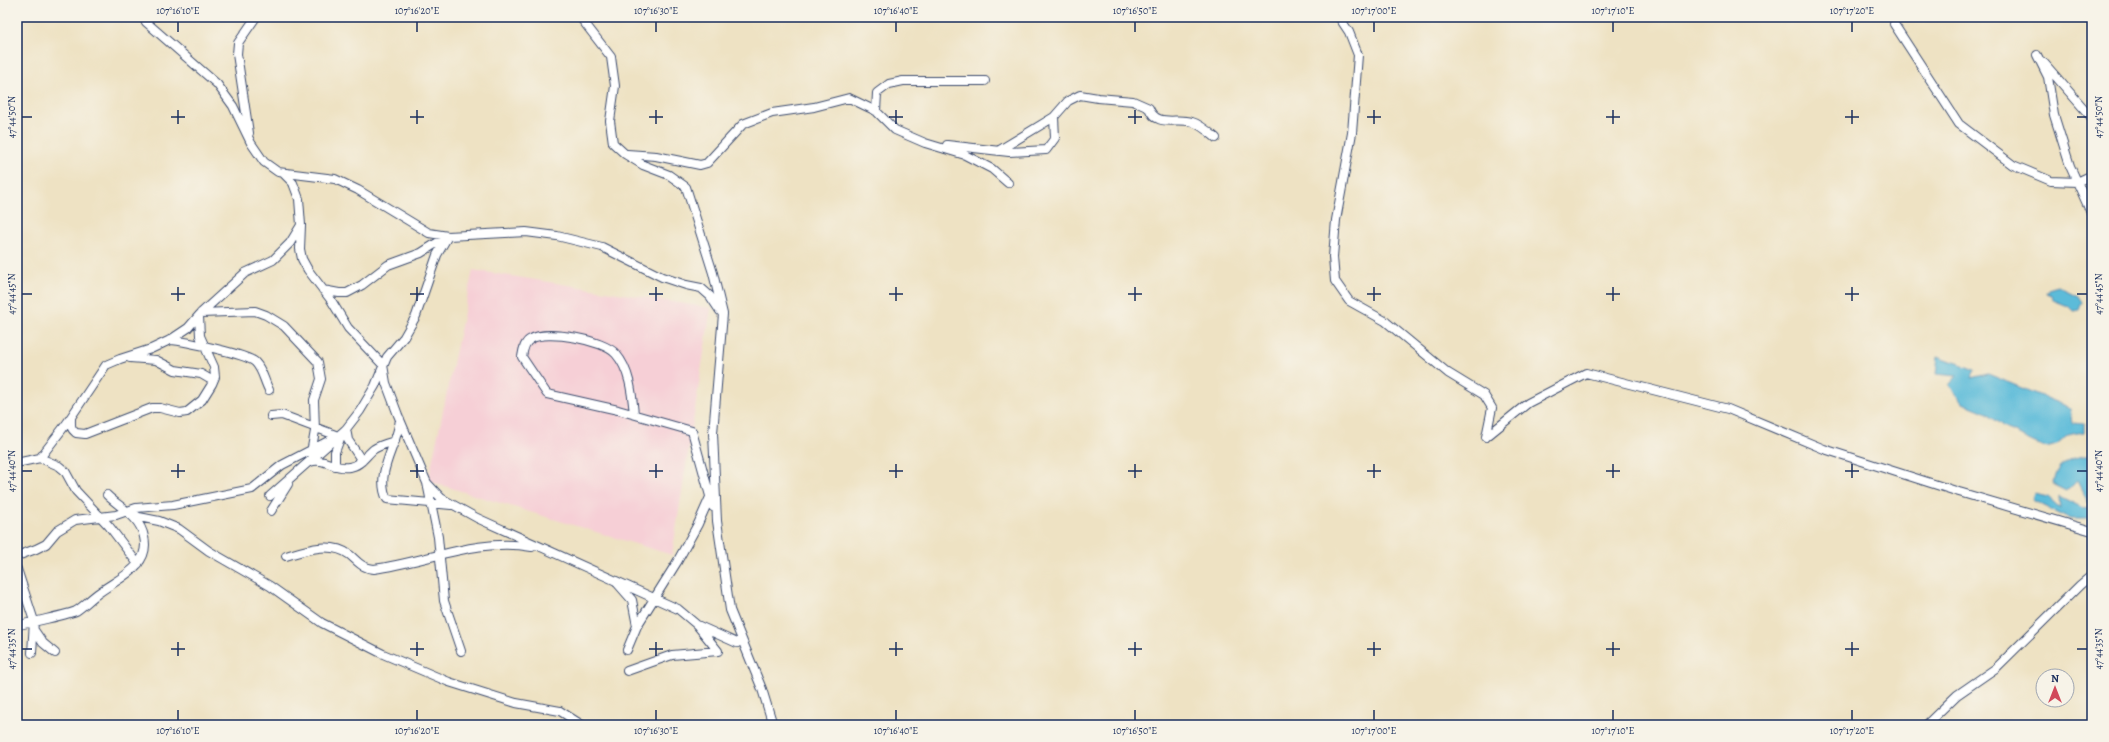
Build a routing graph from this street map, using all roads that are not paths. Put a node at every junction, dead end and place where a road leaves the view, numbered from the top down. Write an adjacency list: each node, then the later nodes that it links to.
1 (143, 17): 12 (street)
2 (256, 17): 12 (street)
3 (1339, 17): 55 (street)
4 (583, 19): 14 (street)
5 (1894, 24): 17 (street)
6 (985, 81): 7 (street)
7 (876, 111): 11 (street); 14 (street)
8 (1054, 117): 10 (street); 13 (street); 13 (street)
9 (2092, 118): 17 (street)
10 (1216, 138)
11 (922, 142): 13 (street); 18 (street)
12 (251, 143): 15 (street)
13 (998, 151)
14 (625, 154): 24 (street)
15 (283, 173): 20 (street); 21 (street)
16 (2092, 175): 17 (street)
17 (2077, 182): 19 (street)
18 (1008, 183)
19 (2092, 215)
20 (301, 225): 22 (street); 23 (street)
21 (448, 236): 22 (street); 24 (street); 28 (street)
22 (322, 290): 28 (street)
23 (200, 314): 25 (street); 26 (street); 35 (street)
24 (722, 314): 54 (street)
25 (170, 340): 26 (street); 27 (street)
26 (206, 348): 29 (street); 30 (street)
27 (120, 359): 29 (street); 33 (street)
28 (383, 365): 34 (street); 36 (street)
29 (213, 382): 33 (street)
30 (269, 390)
31 (634, 414): 31 (street); 48 (street)
32 (271, 416): 35 (street)
33 (71, 418): 39 (street)
34 (400, 419): 37 (street); 45 (street)
35 (315, 427): 36 (street); 38 (street)
36 (342, 432): 38 (street); 40 (street); 42 (street); 43 (street)
37 (395, 441): 40 (street); 49 (street)
38 (312, 449): 42 (street); 51 (street)
39 (40, 458): 41 (street); 53 (street)
40 (362, 461): 43 (street)
41 (21, 462)
42 (306, 464): 43 (street); 44 (street)
43 (335, 466)
44 (290, 479): 47 (street); 52 (street)
45 (427, 484): 49 (street); 50 (street)
46 (107, 495): 51 (street)
47 (270, 496)
48 (710, 497): 54 (street); 64 (street)
49 (431, 503): 50 (street); 57 (street)
50 (452, 506): 56 (street)
51 (128, 511): 53 (street); 60 (street); 76 (street)
52 (271, 511)
53 (99, 517): 58 (street); 60 (street)
54 (717, 521): 77 (street)
55 (2092, 531)
56 (545, 550): 57 (street); 63 (street)
57 (440, 554): 59 (street); 72 (street)
58 (17, 556)
59 (286, 556)
60 (138, 564): 65 (street)
61 (17, 569): 65 (street)
62 (2092, 575): 78 (street)
63 (613, 579): 64 (street); 68 (street)
64 (655, 599): 67 (street); 68 (street)
65 (34, 621): 66 (street); 69 (street)
66 (17, 625)
67 (697, 625): 70 (street); 75 (street)
68 (637, 626): 71 (street)
69 (34, 630): 73 (street); 74 (street)
70 (737, 643)
71 (627, 650)
72 (461, 651)
73 (32, 652)
74 (55, 653)
75 (627, 671)
76 (582, 725)
77 (773, 725)
78 (1926, 725)

